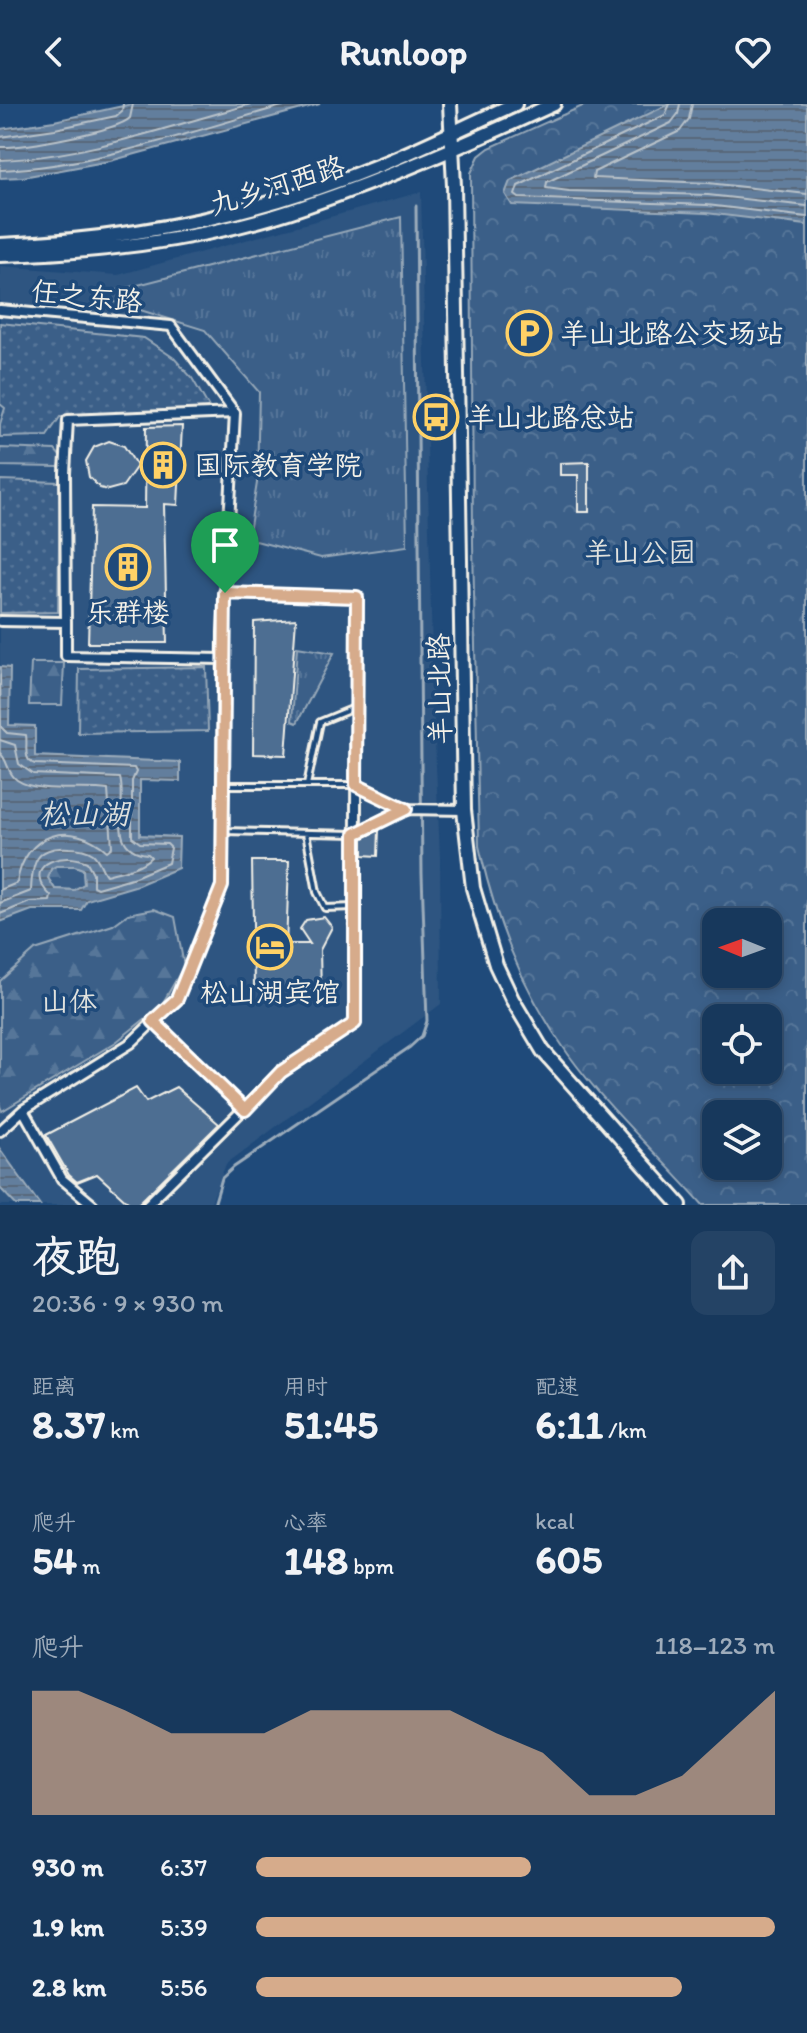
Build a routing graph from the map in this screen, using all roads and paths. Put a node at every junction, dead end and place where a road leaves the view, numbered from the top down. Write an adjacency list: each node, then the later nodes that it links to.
1 (450, 104): 4 (street, 羊山北路)
2 (515, 104): 4 (street, 九乡河西路)
3 (554, 104): 5 (street, 九乡河西路)
4 (453, 132): 5 (street, 羊山北路); 6 (street, 九乡河西路)
5 (452, 151): 7 (street, 九乡河西路); 19 (street, 羊山北路)
6 (0, 245)
7 (0, 255)
8 (0, 310): 9 (street, 任之东路)
9 (235, 413): 10 (street); 12 (street)
10 (225, 593): 13 (street); 14 (street)
11 (0, 621): 12 (street)
12 (66, 622): 13 (street)
13 (222, 659): 15 (street)
14 (356, 708): 16 (lane); 17 (street)
15 (222, 785): 16 (lane); 20 (street)
16 (307, 785): 17 (lane)
17 (356, 785): 18 (street); 22 (street)
18 (406, 809): 19 (street); 22 (street)
19 (464, 810): 30 (street, 羊山北路)
20 (222, 831): 21 (lane); 24 (street)
21 (306, 833): 22 (lane); 23 (lane)
22 (355, 834): 23 (street)
23 (356, 907): 26 (street)
24 (153, 1021): 25 (street); 26 (street)
25 (23, 1110): 27 (street); 28 (street)
26 (245, 1110): 29 (street)
27 (0, 1131)
28 (93, 1205)
29 (147, 1205)
30 (680, 1205)

